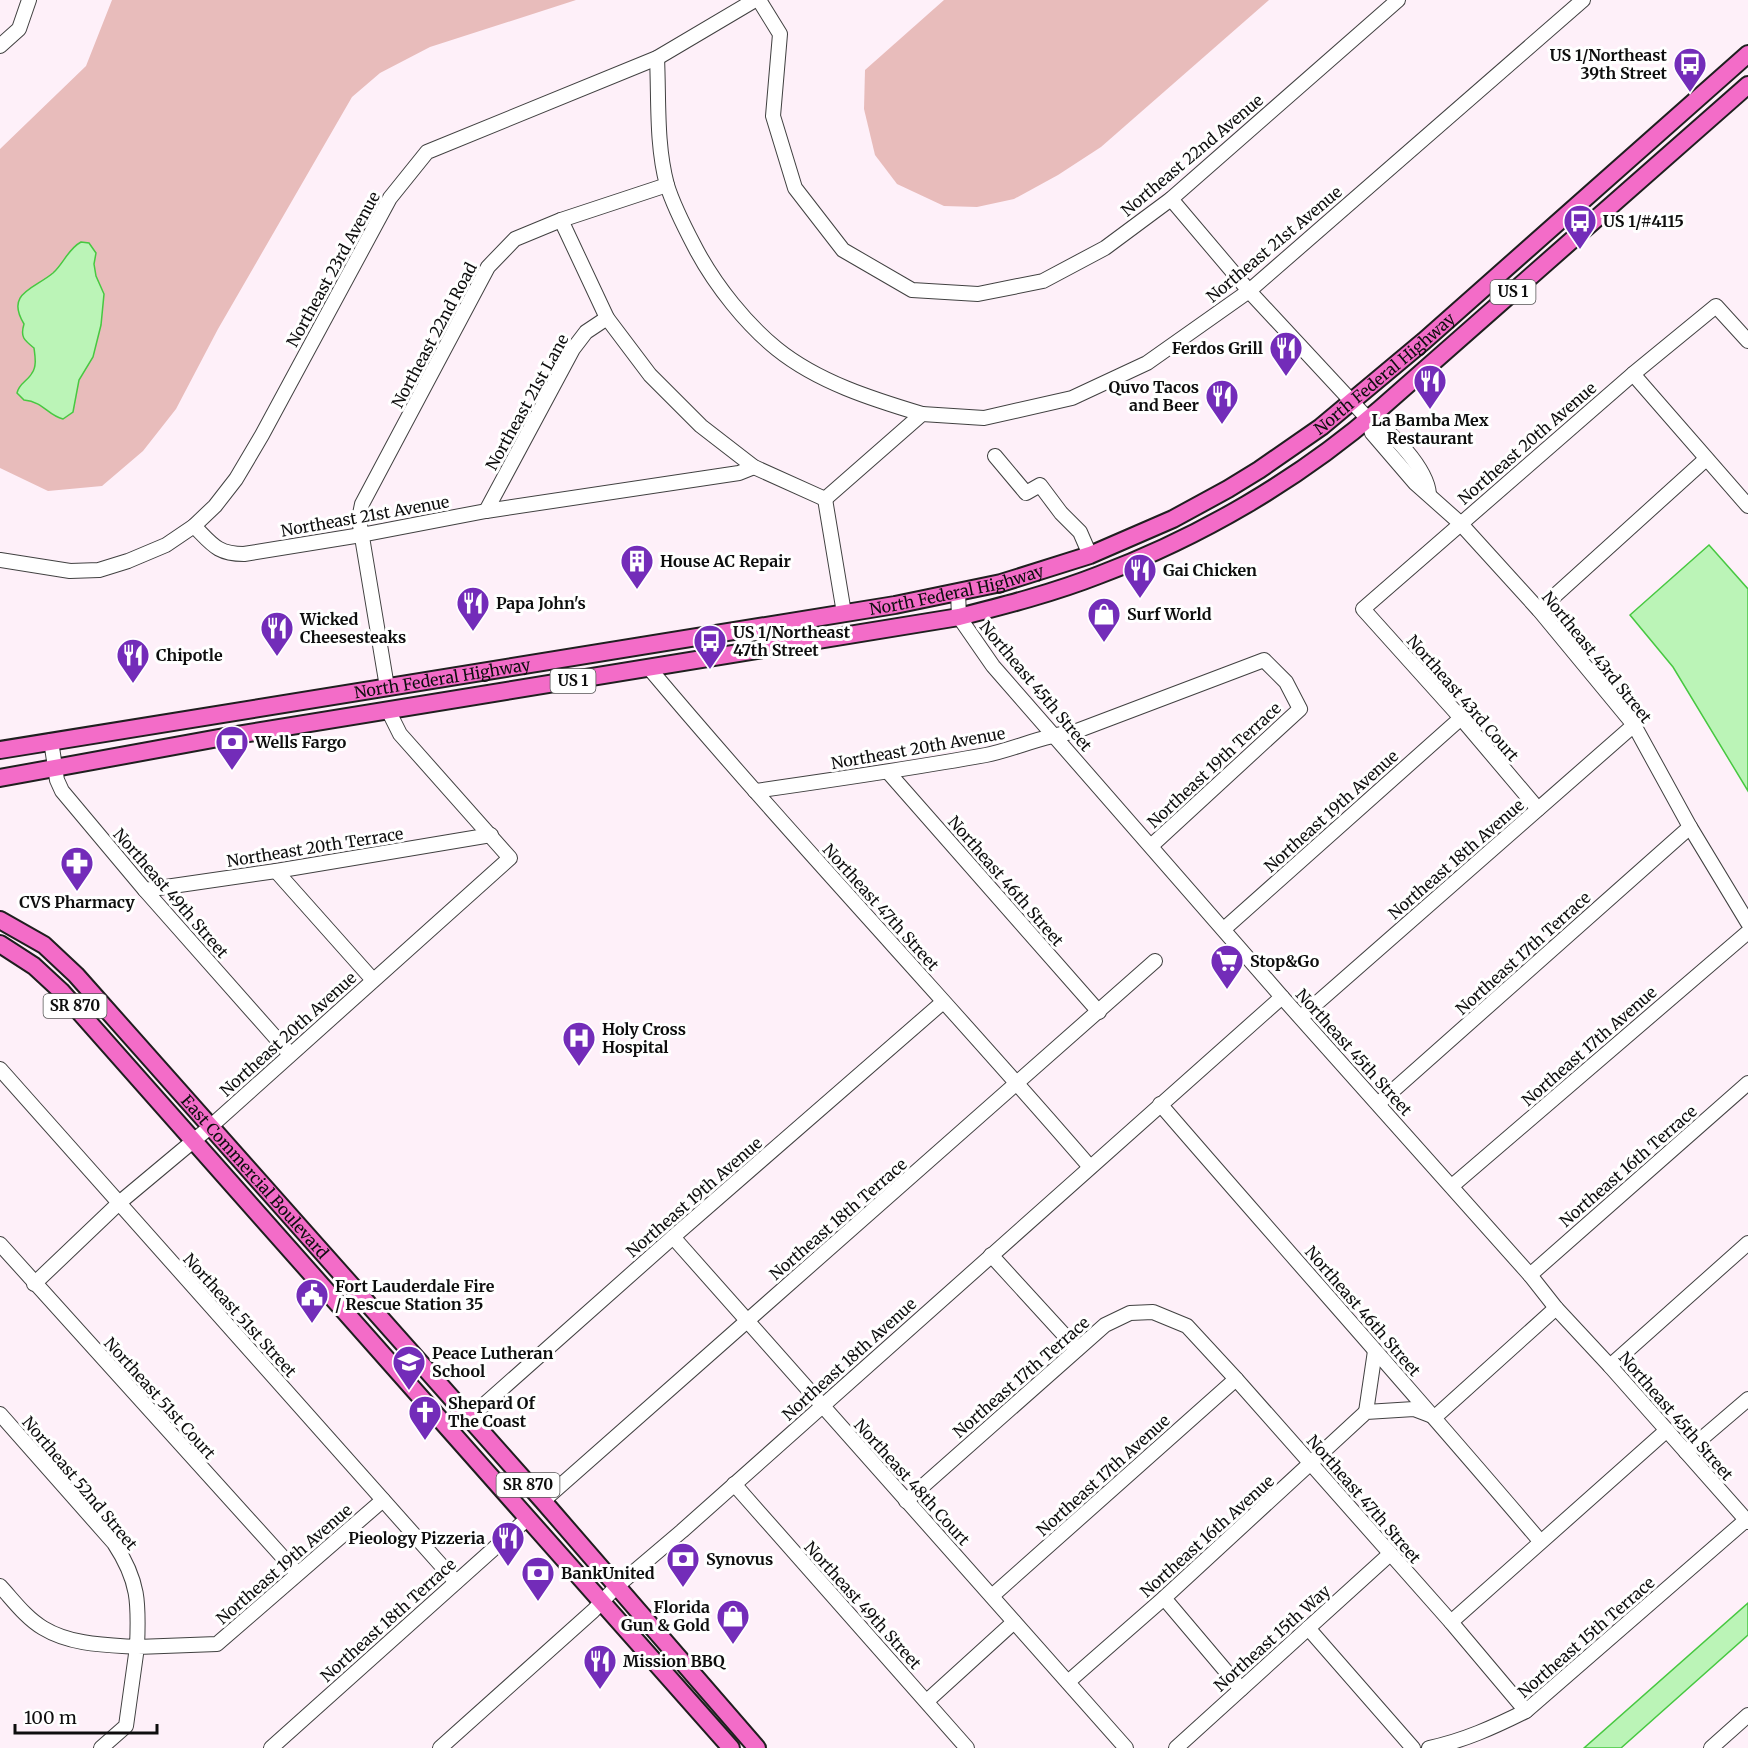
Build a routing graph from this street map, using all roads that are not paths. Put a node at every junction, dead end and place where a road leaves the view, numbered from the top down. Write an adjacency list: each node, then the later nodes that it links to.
1 (29, 0): 6 (street)
2 (754, 0): 8 (street, Northeast 23rd Avenue)
3 (759, 0): 13 (street, Northeast 22nd Avenue)
4 (1398, 0): 13 (street, Northeast 22nd Avenue)
5 (1583, 0): 16 (street, Northeast 21st Avenue)
6 (1, 43)
7 (1748, 54): 10 (main road, North Federal Highway / US 1)
8 (657, 58): 12 (street, Northeast 21st Avenue); 32 (street, Northeast 23rd Avenue)
9 (1748, 85): 11 (main road, North Federal Highway / US 1)
10 (1712, 86): 11 (main road); 15 (main road, North Federal Highway / US 1)
11 (1701, 126): 17 (main road, North Federal Highway / US 1)
12 (667, 185): 14 (street, Northeast 22nd Road); 22 (street, Northeast 21st Avenue)
13 (1171, 199): 16 (street, Northeast 43rd Street)
14 (561, 220): 18 (street); 33 (street, Northeast 22nd Road)
15 (1498, 275): 17 (main road); 21 (main road, North Federal Highway / US 1)
16 (1249, 291): 21 (street, Northeast 43rd Street); 22 (street, Northeast 21st Avenue)
17 (1497, 306): 23 (main road, North Federal Highway / US 1)
18 (607, 318): 26 (street); 29 (street, Northeast 21st Lane)
19 (1748, 341): 20 (street, Northeast 20th Avenue)
20 (1633, 374): 25 (street); 31 (street, Northeast 20th Avenue)
21 (1352, 402): 23 (street, Northeast 43rd Street); 30 (main road, North Federal Highway / US 1)
22 (922, 414): 27 (street)
23 (1368, 419): 31 (street, Northeast 43rd Street); 34 (main road, North Federal Highway / US 1)
24 (994, 456): 35 (street)
25 (1706, 459): 28 (street); 39 (street)
26 (754, 467): 27 (street); 29 (street, Northeast 21st Avenue)
27 (825, 499): 40 (street)
28 (1748, 506)
29 (486, 511): 33 (street, Northeast 21st Avenue)
30 (1173, 519): 34 (street); 35 (main road, North Federal Highway / US 1)
31 (1460, 523): 38 (street, Northeast 20th Avenue); 39 (street, Northeast 43rd Street)
32 (194, 526): 33 (street, Northeast 21st Avenue); 36 (street)
33 (361, 535): 45 (street, Northeast 22nd Road)
34 (1183, 538): 41 (main road, North Federal Highway / US 1)
35 (1089, 555): 37 (main road, North Federal Highway / US 1)
36 (0, 560)
37 (958, 592): 40 (main road, North Federal Highway / US 1); 41 (street, Northeast 45th Street)
38 (1363, 609): 50 (street, Northeast 43rd Court)
39 (1539, 610): 51 (street, Northeast 43rd Street)
40 (844, 613): 42 (main road); 44 (main road, North Federal Highway / US 1)
41 (959, 617): 42 (main road, North Federal Highway / US 1); 52 (street, Northeast 45th Street)
42 (819, 640): 43 (main road, North Federal Highway / US 1)
43 (650, 668): 48 (main road, North Federal Highway / US 1); 59 (street, Northeast 47th Street)
44 (429, 681): 45 (main road, North Federal Highway / US 1); 48 (main road)
45 (387, 687): 47 (main road, North Federal Highway / US 1); 49 (main road)
46 (1300, 709): 52 (street, Northeast 20th Avenue); 63 (street, Northeast 19th Terrace)
47 (246, 710): 53 (main road); 54 (main road, North Federal Highway / US 1)
48 (388, 710): 49 (main road, North Federal Highway / US 1); 62 (street)
49 (343, 717): 53 (main road, North Federal Highway / US 1)
50 (1461, 718): 60 (street, Northeast 43rd Court); 68 (street, Northeast 19th Avenue)
51 (1634, 725): 60 (street, Northeast 18th Avenue); 61 (street, Northeast 43rd Street)
52 (1052, 734): 57 (street, Northeast 20th Avenue); 63 (street, Northeast 45th Street)
53 (224, 737): 56 (main road, North Federal Highway / US 1)
54 (51, 741): 55 (main road, North Federal Highway / US 1); 56 (street, Northeast 49th Street)
55 (0, 750)
56 (54, 767): 58 (main road, North Federal Highway / US 1); 65 (street, Northeast 49th Street)
57 (888, 772): 59 (street, Northeast 20th Avenue); 75 (street, Northeast 46th Street)
58 (0, 778)
59 (755, 791): 74 (street, Northeast 47th Street)
60 (1538, 809): 76 (street, Northeast 18th Avenue)
61 (1690, 827): 67 (street, Northeast 43rd Street); 81 (street, Northeast 17th Terrace)
62 (490, 835): 64 (street, Northeast 20th Terrace); 72 (street, Northeast 20th Avenue)
63 (1151, 846): 68 (street, Northeast 45th Street)
64 (276, 871): 65 (street, Northeast 20th Terrace); 72 (street)
65 (145, 890): 77 (street, Northeast 49th Street)
66 (0, 920): 83 (main road, East Commercial Boulevard / SR 870)
67 (1748, 923)
68 (1224, 929): 73 (street, Northeast 45th Street)
69 (1748, 932): 86 (street, Northeast 17th Avenue)
70 (0, 944): 84 (main road, East Commercial Boulevard / SR 870)
71 (1155, 961): 75 (street, Northeast 18th Terrace)
72 (373, 980): 77 (street, Northeast 20th Avenue)
73 (1282, 997): 76 (street, Northeast 45th Street); 82 (street, Northeast 18th Avenue)
74 (943, 1002): 79 (street, Northeast 47th Street); 88 (street, Northeast 19th Avenue)
75 (1099, 1012): 79 (street, Northeast 18th Terrace)
76 (1301, 1017): 81 (street, Northeast 45th Street)
77 (290, 1054): 83 (street, Northeast 20th Avenue)
78 (0, 1069): 87 (street, Northeast 51st Street)
79 (1017, 1083): 85 (street, Northeast 47th Street); 97 (street, Northeast 18th Terrace)
80 (1748, 1083): 92 (street, Northeast 16th Terrace)
81 (1379, 1103): 86 (street, Northeast 45th Street)
82 (1160, 1104): 85 (street, Northeast 18th Avenue); 100 (street, Northeast 46th Street)
83 (210, 1127): 84 (street, Northeast 20th Avenue); 98 (main road, East Commercial Boulevard / SR 870)
84 (194, 1140): 87 (street, Northeast 20th Avenue); 95 (main road, East Commercial Boulevard / SR 870)
85 (1090, 1167): 91 (street, Northeast 18th Avenue)
86 (1452, 1186): 92 (street, Northeast 45th Street)
87 (119, 1203): 93 (street, Northeast 20th Avenue); 113 (street, Northeast 51st Street)
88 (673, 1237): 97 (street, Northeast 48th Court); 108 (street, Northeast 19th Avenue)
89 (1748, 1243): 101 (street)
90 (0, 1244): 93 (street, Northeast 51st Court)
91 (991, 1255): 99 (street); 104 (street, Northeast 18th Avenue)
92 (1530, 1275): 94 (street, Northeast 45th Street)
93 (34, 1284): 120 (street, Northeast 51st Court)
94 (1556, 1308): 101 (street, Northeast 45th Street); 107 (street)
95 (350, 1316): 98 (main road); 116 (main road, East Commercial Boulevard / SR 870)
96 (1170, 1318): 99 (street, Northeast 17th Terrace); 102 (street, Northeast 47th Street)
97 (747, 1321): 104 (street, Northeast 48th Court); 115 (street, Northeast 18th Terrace)
98 (390, 1330): 108 (main road, East Commercial Boulevard / SR 870)
99 (1077, 1349): 114 (street, Northeast 17th Terrace)
100 (1375, 1351): 105 (street); 107 (street, Northeast 46th Street)
101 (1610, 1366): 109 (street, Northeast 45th Street)
102 (1236, 1379): 111 (street, Northeast 47th Street); 124 (street, Northeast 17th Avenue)
103 (1748, 1400): 110 (street)
104 (822, 1405): 112 (street, Northeast 18th Avenue); 114 (street, Northeast 48th Court)
105 (1366, 1412): 107 (street); 111 (street, Northeast 16th Avenue)
106 (0, 1414): 130 (street, Northeast 52nd Street)
107 (1435, 1417): 118 (street, Northeast 46th Street)
108 (468, 1419): 115 (main road, East Commercial Boulevard / SR 870)
109 (1667, 1430): 110 (street, Northeast 45th Street); 118 (street)
110 (1686, 1452): 117 (street, Northeast 45th Street)
111 (1311, 1464): 119 (street, Northeast 47th Street); 125 (street, Northeast 16th Avenue)
112 (734, 1484): 123 (street, Northeast 18th Avenue); 133 (street, Northeast 49th Street)
113 (383, 1500): 120 (street, Northeast 19th Avenue); 121 (street, Northeast 51st Street)
114 (906, 1500): 124 (street, Northeast 48th Court)
115 (543, 1501): 123 (main road, East Commercial Boulevard / SR 870)
116 (528, 1518): 121 (street, Northeast 18th Terrace); 126 (main road, East Commercial Boulevard / SR 870)
117 (1747, 1521): 134 (street, Northeast 15th Terrace)
118 (1540, 1541): 128 (street)
119 (1390, 1554): 128 (street, Northeast 47th Street); 129 (street, Northeast 15th Way)
120 (297, 1573): 130 (street, Northeast 19th Avenue)
121 (456, 1582): 137 (street, Northeast 18th Terrace)
122 (0, 1586): 130 (street, Northeast 19th Avenue)
123 (616, 1587): 126 (street, Northeast 18th Avenue); 140 (main road, East Commercial Boulevard / SR 870)
124 (992, 1596): 127 (street, Northeast 48th Court)
125 (1164, 1598): 131 (street, Northeast 16th Avenue); 132 (street)
126 (602, 1601): 138 (street, Northeast 18th Avenue); 139 (main road, East Commercial Boulevard / SR 870)
127 (1014, 1622): 131 (street, Northeast 48th Court); 133 (street)
128 (1451, 1622): 134 (street, Northeast 47th Street)
129 (1308, 1628): 132 (street, Northeast 15th Way); 144 (street)
130 (137, 1647): 136 (street)
131 (1068, 1682): 142 (street, Northeast 48th Court)
132 (1241, 1689): 143 (street, Northeast 15th Way)
133 (927, 1701): 141 (street, Northeast 49th Street)
134 (1526, 1711): 145 (street, Northeast 15th Terrace)
135 (1748, 1715): 146 (street)
136 (101, 1748)
137 (271, 1748)
138 (440, 1748)
139 (731, 1748)
140 (757, 1748)
141 (967, 1748)
142 (1126, 1748)
143 (1176, 1748)
144 (1413, 1748)
145 (1429, 1748)
146 (1711, 1748)

